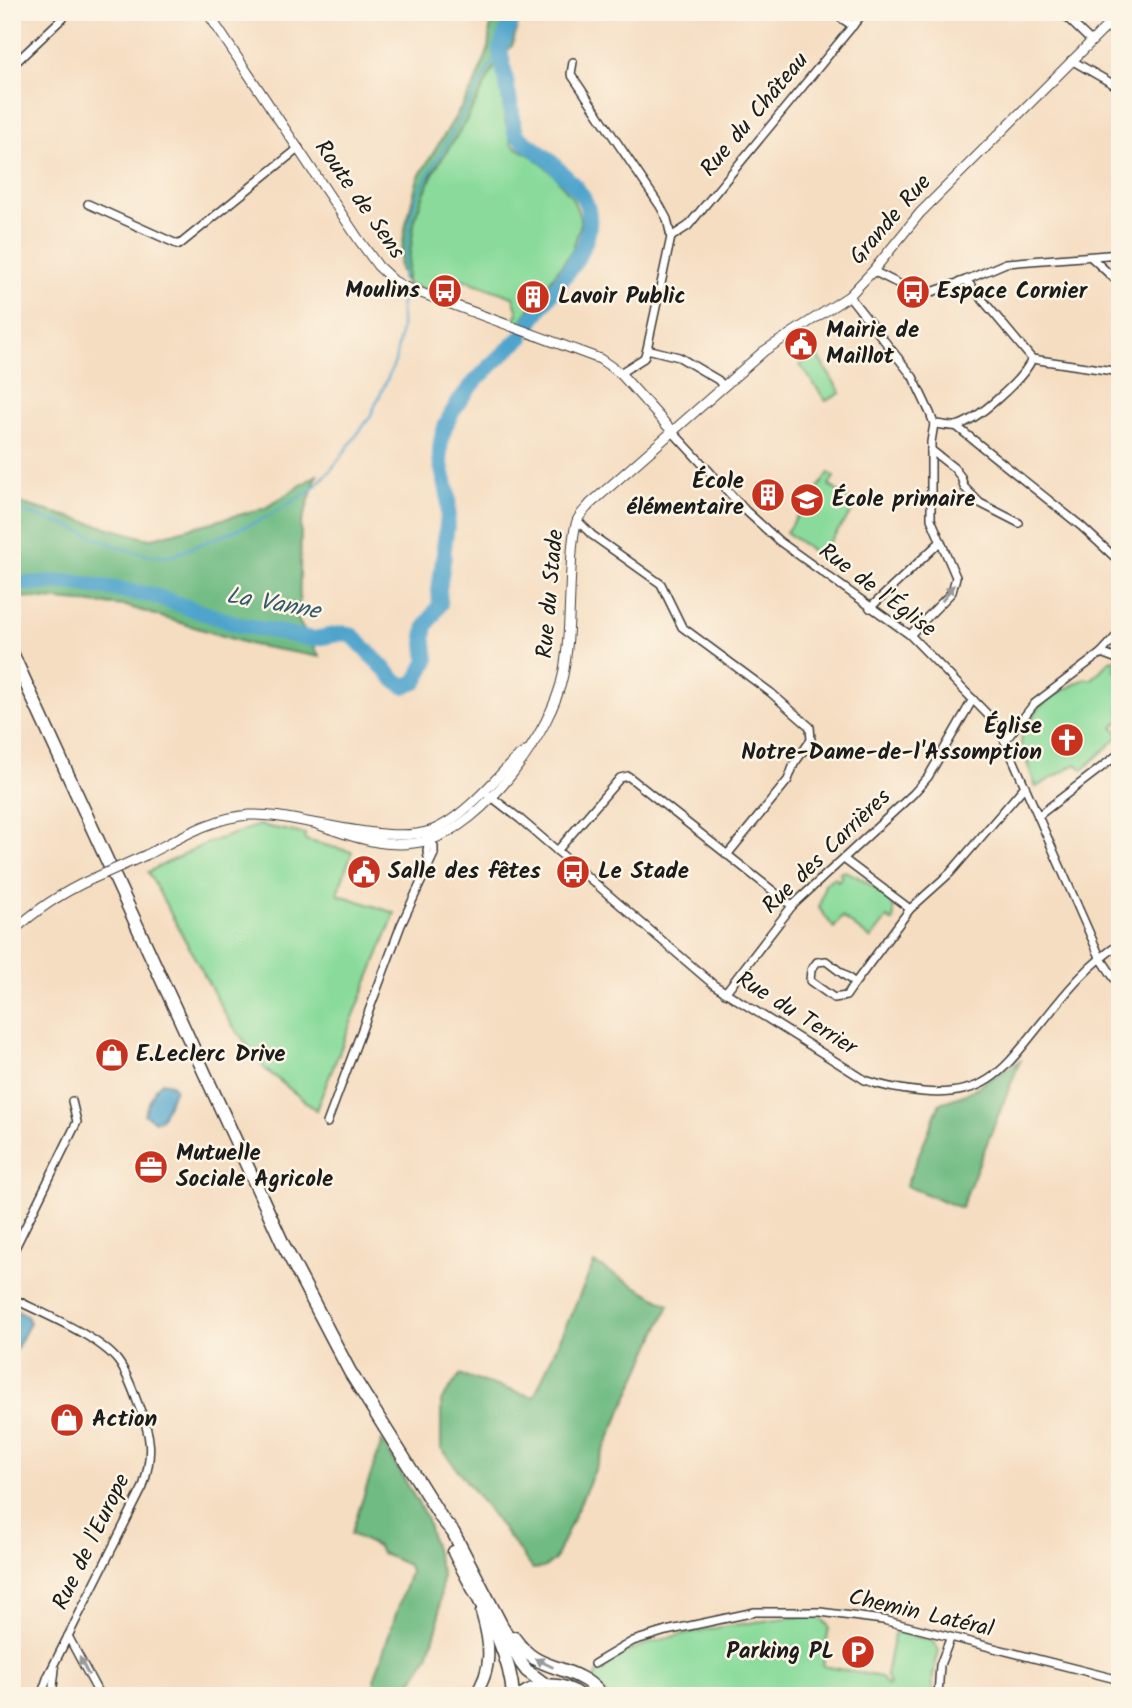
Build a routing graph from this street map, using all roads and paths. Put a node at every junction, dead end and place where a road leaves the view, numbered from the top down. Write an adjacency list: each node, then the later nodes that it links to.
1 (69, 12): 11 (street)
2 (207, 12): 13 (street, Route de Sens)
3 (832, 12): 7 (street)
4 (864, 12): 7 (street, Rue du Château)
5 (1061, 12): 8 (street)
6 (1120, 13): 8 (street, Grande Rue)
7 (853, 26): 15 (street, Rue du Château)
8 (1091, 41): 9 (street, Grande Rue)
9 (1071, 61): 12 (street); 18 (street, Grande Rue)
10 (573, 62): 15 (street)
11 (12, 66)
12 (1120, 88)
13 (299, 148): 14 (street); 25 (street, Route de Sens)
14 (88, 204)
15 (671, 237): 22 (street)
16 (1120, 254): 17 (street)
17 (1092, 258): 19 (street); 20 (street)
18 (873, 271): 19 (street); 21 (street, Grande Rue)
19 (966, 280): 23 (street)
20 (1120, 284)
21 (849, 296): 26 (street, Grande Rue); 27 (street)
22 (647, 349): 25 (street); 26 (street)
23 (1032, 359): 24 (street); 28 (street)
24 (1120, 372)
25 (620, 373): 29 (street, Route de Sens)
26 (723, 386): 29 (street, Grande Rue)
27 (934, 424): 28 (street); 30 (street)
28 (956, 426): 34 (street)
29 (671, 430): 31 (street, Rue du Stade); 35 (street, Rue de l'Église)
30 (931, 450): 32 (street); 33 (street)
31 (577, 520): 45 (street, Rue du Stade); 49 (street)
32 (1019, 523)
33 (940, 542): 35 (street); 37 (street, one-way to 33)
34 (1120, 562)
35 (870, 608): 37 (street, Rue de l'Église)
36 (1120, 632): 39 (street)
37 (910, 635): 41 (street, Rue de l'Église)
38 (12, 653): 63 (main road)
39 (1101, 653): 40 (street); 42 (street)
40 (1120, 660)
41 (973, 699): 42 (street, Rue de l'Église); 50 (street, Rue des Carrières)
42 (1005, 741): 44 (street, Rue de l'Église)
43 (1120, 753): 46 (street)
44 (1024, 786): 46 (street, Rue de l'Église); 52 (street)
45 (487, 794): 47 (street, Rue du Stade); 48 (street, Rue du Terrier)
46 (1038, 816): 55 (street, Rue de l'Église)
47 (429, 836): 53 (street, Rue du Stade, bridge); 60 (street)
48 (557, 851): 49 (street); 58 (street, Rue du Terrier)
49 (727, 855): 51 (street)
50 (845, 860): 51 (street, Rue des Carrières); 52 (street)
51 (792, 906): 58 (street, Rue des Carrières)
52 (910, 909): 56 (street)
53 (12, 932)
54 (1120, 944): 55 (street, Rue du Terrier)
55 (1100, 957): 57 (street, Rue de l'Église); 58 (street, Rue du Terrier)
56 (855, 983): 56 (street)
57 (1120, 988)
58 (724, 993)
59 (72, 1101): 61 (street)
60 (327, 1123)
61 (12, 1254)
62 (12, 1298): 64 (street, Rue de l'Europe)
63 (483, 1600): 69 (main road); 73 (main road); 74 (main road); 77 (main road, one-way to 63)
64 (68, 1636): 66 (street, Rue de l'Europe); 72 (street, one-way to 64)
65 (950, 1639): 67 (street, Chemin Latéral); 68 (street, Chemin Latéral); 78 (street)
66 (57, 1658): 70 (street, Rue de l'Europe); 71 (street, Rue de l'Europe)
67 (594, 1664)
68 (1120, 1680)
69 (546, 1685): 75 (main road); 76 (main road)
70 (41, 1696)
71 (52, 1696)
72 (100, 1696)
73 (474, 1696)
74 (513, 1696)
75 (520, 1696)
76 (580, 1696)
77 (603, 1696)
78 (938, 1696)

